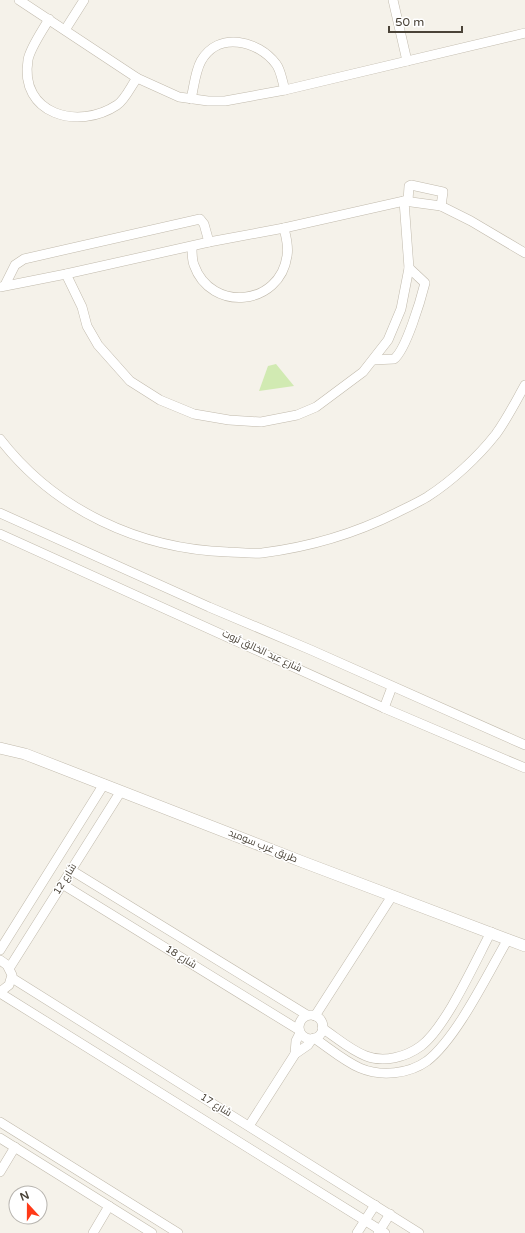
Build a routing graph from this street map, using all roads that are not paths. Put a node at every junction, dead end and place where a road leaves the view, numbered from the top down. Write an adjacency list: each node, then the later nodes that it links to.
1 (20, 0): 4 (street)
2 (84, 0): 5 (street)
3 (393, 0): 7 (street)
4 (48, 19): 5 (street); 8 (street)
5 (65, 30): 8 (street)
6 (525, 33): 7 (street)
7 (407, 61): 9 (street)
8 (137, 78): 10 (street)
9 (285, 90): 10 (street); 10 (street)
10 (191, 99)
11 (406, 201): 12 (street); 12 (street); 13 (street); 17 (street)
12 (441, 206): 16 (street)
13 (284, 228): 14 (street); 15 (street)
14 (209, 242): 15 (street); 19 (street)
15 (192, 247): 18 (street)
16 (525, 253)
17 (409, 268): 20 (street); 20 (street)
18 (66, 274): 19 (street); 20 (street)
19 (3, 286)
20 (373, 360)
21 (525, 385): 22 (street)
22 (0, 439)
23 (0, 513): 25 (street, شارع عبد الخالق ثروت)
24 (0, 534): 26 (street, شارع عبد الخالق ثروت)
25 (392, 687): 26 (street); 27 (street, شارع عبد الخالق ثروت)
26 (384, 708): 29 (street, شارع عبد الخالق ثروت)
27 (525, 745)
28 (0, 748): 30 (street, طريق غرب سوميد)
29 (525, 768)
30 (104, 784): 31 (street, طريق غرب سوميد); 38 (street, شارع 12)
31 (121, 791): 32 (street, شارع 12); 34 (street, طريق غرب سوميد)
32 (71, 870): 33 (street, شارع 12); 43 (street, شارع 18)
33 (62, 884): 40 (street, شارع 12); 45 (street, شارع 18)
34 (392, 896): 35 (street, طريق غرب سوميد); 43 (street)
35 (491, 932): 36 (street, طريق غرب سوميد); 44 (street)
36 (508, 939): 37 (street, طريق غرب سوميد); 46 (street)
37 (525, 946)
38 (0, 950)
39 (0, 960): 40 (street)
40 (10, 968): 41 (street)
41 (12, 978): 42 (street); 49 (street, شارع 17)
42 (0, 992): 56 (street, شارع 17)
43 (311, 1016): 44 (street); 45 (street)
44 (322, 1028): 46 (street)
45 (300, 1032): 46 (street); 47 (street)
46 (313, 1039): 47 (street)
47 (295, 1054): 49 (street)
48 (0, 1122): 60 (street)
49 (249, 1126): 53 (street, شارع 17)
50 (0, 1138): 51 (street)
51 (15, 1147): 52 (street); 54 (street)
52 (0, 1172)
53 (375, 1205): 55 (street, شارع 17); 56 (street)
54 (110, 1206): 58 (street); 59 (street)
55 (390, 1214): 57 (street); 62 (street, شارع 17)
56 (365, 1221): 57 (street, شارع 17); 61 (street)
57 (381, 1232)
58 (93, 1233)
59 (152, 1233)
60 (178, 1233)
61 (357, 1233)
62 (419, 1233)

